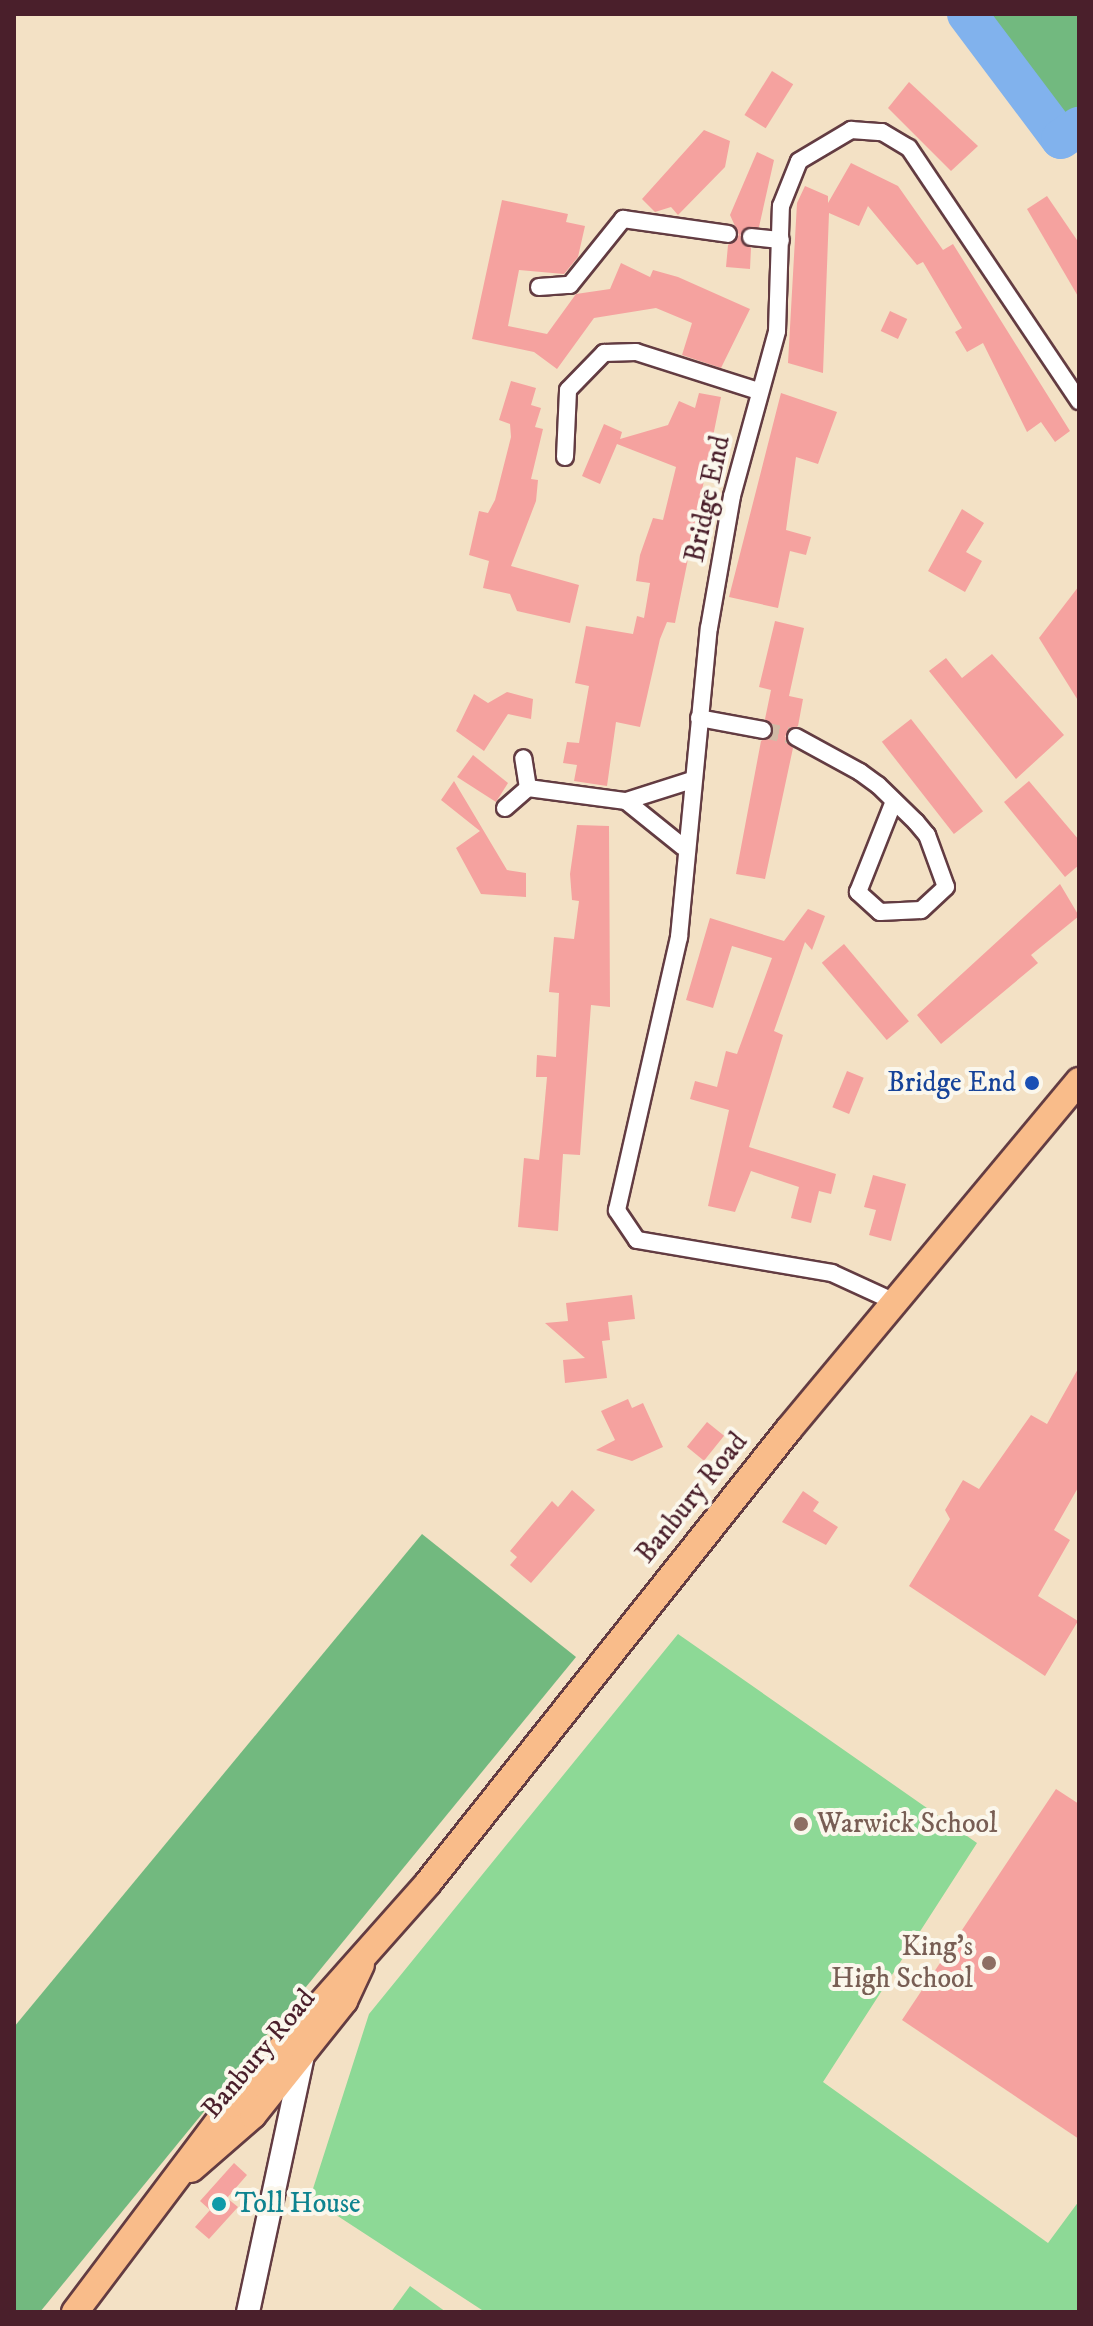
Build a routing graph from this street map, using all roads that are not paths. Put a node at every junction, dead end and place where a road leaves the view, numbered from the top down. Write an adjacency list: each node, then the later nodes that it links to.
1 (728, 234): 4 (street)
2 (751, 237): 3 (street)
3 (781, 240): 5 (street, Bridge End); 6 (street, Bridge End)
4 (539, 287)
5 (758, 391): 7 (street); 8 (street, Bridge End)
6 (1079, 401)
7 (565, 457)
8 (699, 718): 9 (street); 12 (street, Bridge End)
9 (763, 730)
10 (796, 737): 15 (street)
11 (523, 758): 13 (street)
12 (692, 780): 14 (street); 17 (street, Bridge End)
13 (528, 788): 14 (street); 16 (street)
14 (626, 801): 17 (street)
15 (894, 801): 15 (street)
16 (505, 808)
17 (683, 847): 19 (street, Bridge End)
18 (1079, 1081): 19 (main road, Banbury Road)
19 (895, 1302): 20 (main road, Banbury Road)
20 (362, 1961): 21 (main road, Banbury Road); 22 (main road, Banbury Road)
21 (307, 2043): 22 (main road, Banbury Road); 24 (street)
22 (187, 2172): 23 (main road, Banbury Road)
23 (75, 2312)
24 (248, 2312)

